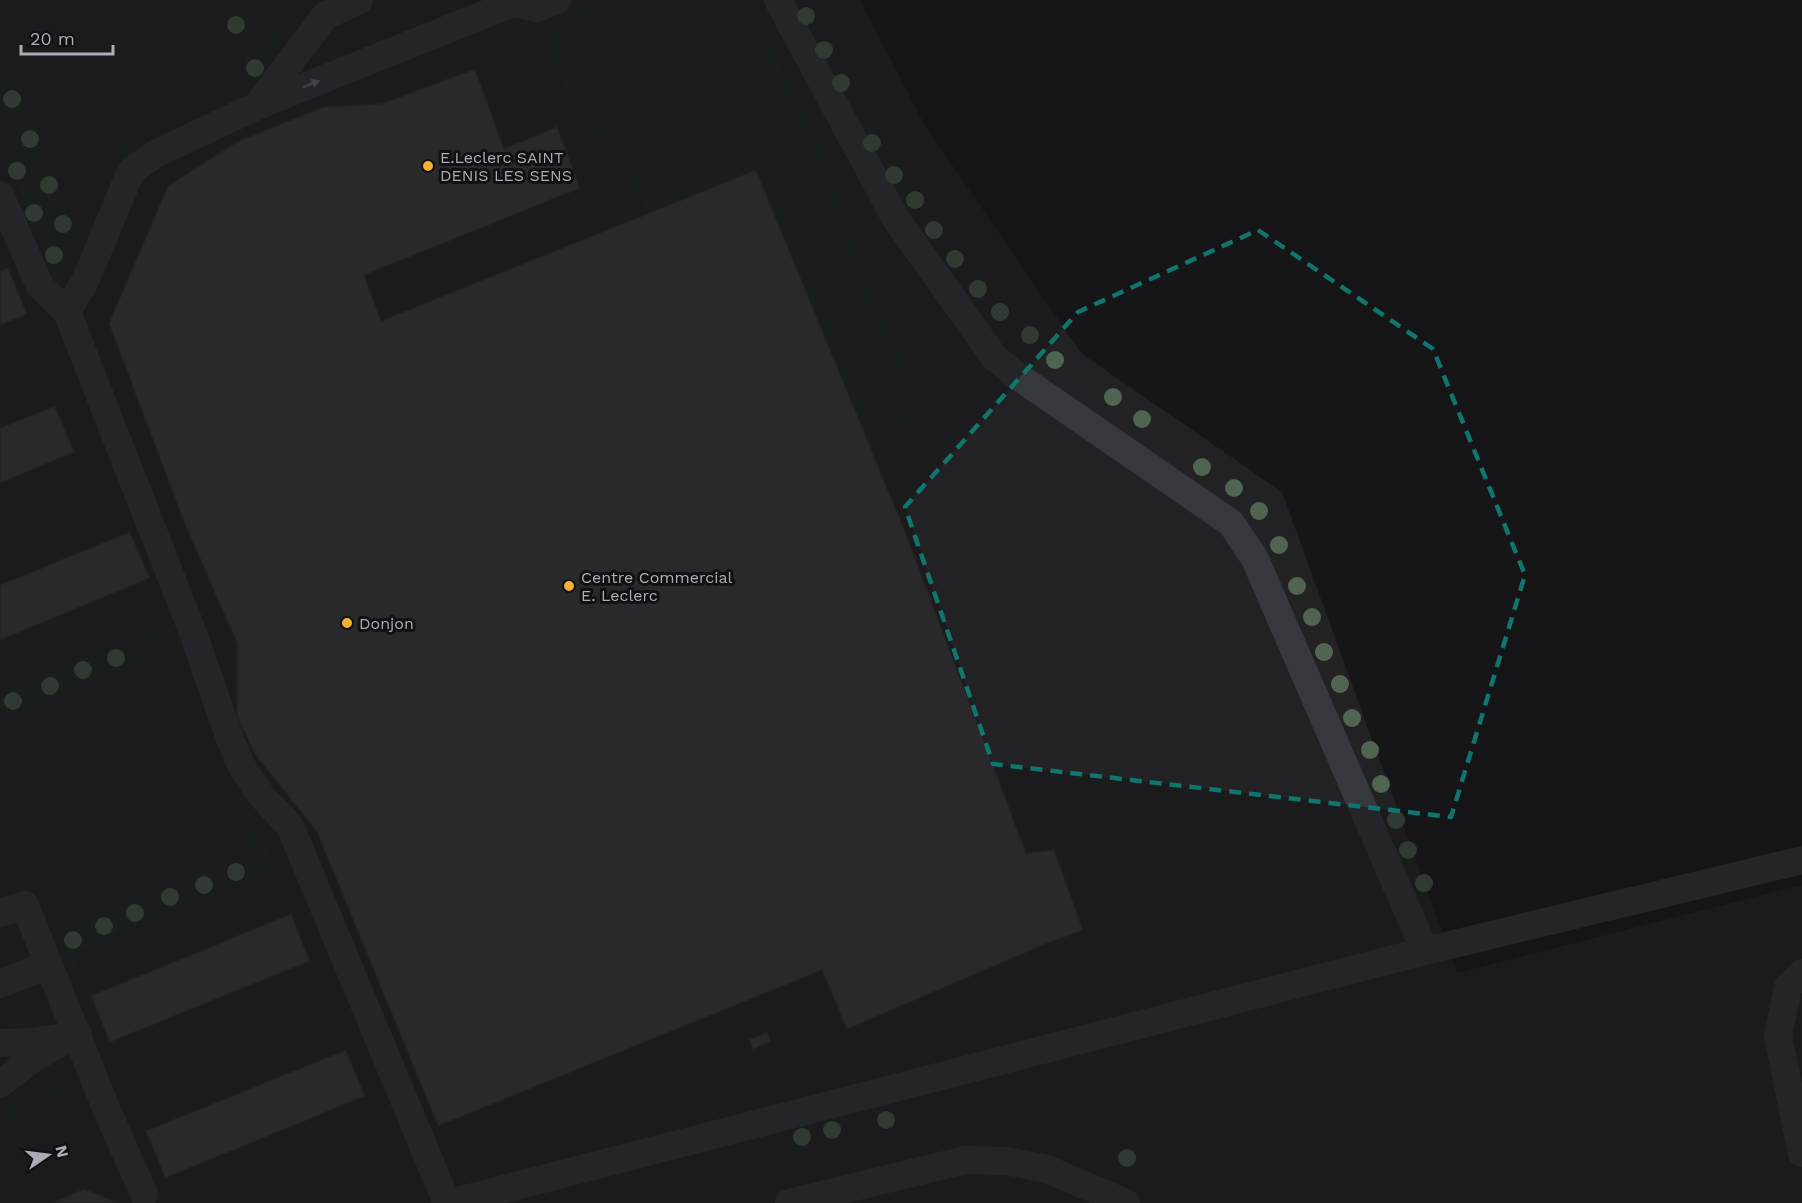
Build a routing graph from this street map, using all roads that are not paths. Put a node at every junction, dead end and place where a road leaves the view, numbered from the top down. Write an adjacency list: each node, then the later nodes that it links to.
1 (359, 0): 5 (lane)
2 (557, 0): 4 (lane)
3 (778, 0): 10 (lane)
4 (511, 1): 5 (lane, one-way to 4)
5 (257, 106): 7 (lane)
6 (0, 195): 7 (lane)
7 (67, 312): 19 (lane)
8 (1802, 860): 10 (lane)
9 (0, 913): 11 (lane)
10 (1425, 951): 19 (lane)
11 (49, 964): 13 (lane); 14 (lane)
12 (1802, 973): 17 (lane)
13 (0, 984)
14 (78, 1034): 15 (lane); 16 (lane); 18 (lane)
15 (0, 1042)
16 (0, 1084)
17 (1802, 1153)
18 (144, 1194)
19 (448, 1203)
20 (789, 1203): 21 (lane)
21 (1126, 1203)

